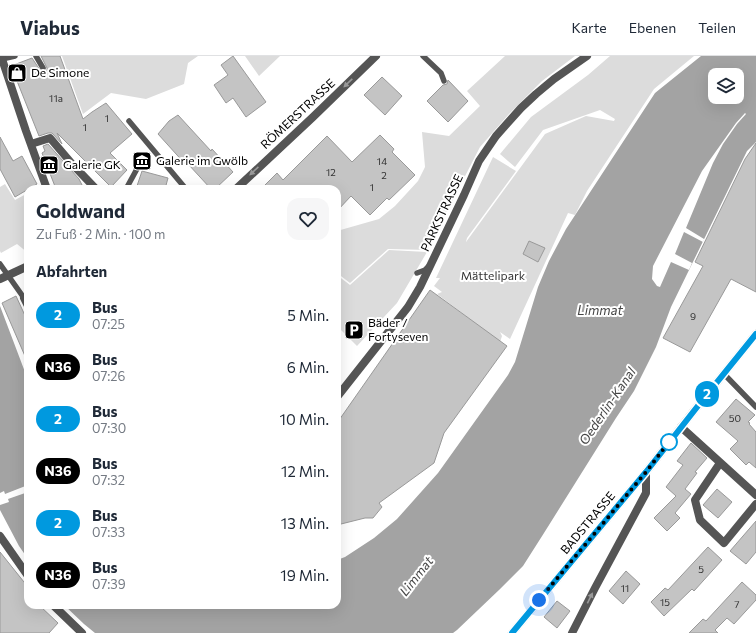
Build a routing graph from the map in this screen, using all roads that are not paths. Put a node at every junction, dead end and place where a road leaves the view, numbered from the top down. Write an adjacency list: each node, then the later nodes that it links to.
1 (15, 56): 6 (lane)
2 (36, 56): 7 (lane)
3 (376, 56): 16 (street, RÖMERSTRASSE, one-way to 16)
4 (423, 56): 8 (lane)
5 (587, 56): 18 (street, PARKSTRASSE)
6 (1, 58): 10 (street)
7 (43, 68)
8 (444, 81)
9 (129, 121): 15 (lane)
10 (31, 144): 12 (street); 13 (street)
11 (138, 167): 14 (lane)
12 (46, 185)
13 (92, 185)
14 (128, 185)
15 (183, 185)
16 (240, 185)
17 (0, 264): 22 (lane)
18 (431, 264): 20 (lane); 25 (street, PARKSTRASSE)
19 (24, 268): 21 (street, bridge)
20 (417, 272)
21 (0, 279)
22 (24, 298)
23 (756, 334): 24 (main road, BADSTRASSE)
24 (724, 374): 26 (lane); 27 (main road, BADSTRASSE)
25 (341, 392)
26 (756, 407)
27 (681, 427): 28 (street); 29 (main road, BADSTRASSE)
28 (720, 463): 30 (street); 31 (street)
29 (646, 472): 36 (main road, BADSTRASSE); 37 (street, one-way to 29)
30 (756, 495)
31 (756, 504)
32 (0, 536): 33 (street)
33 (24, 570)
34 (57, 609): 35 (street)
35 (82, 633)
36 (512, 633)
37 (572, 633)

